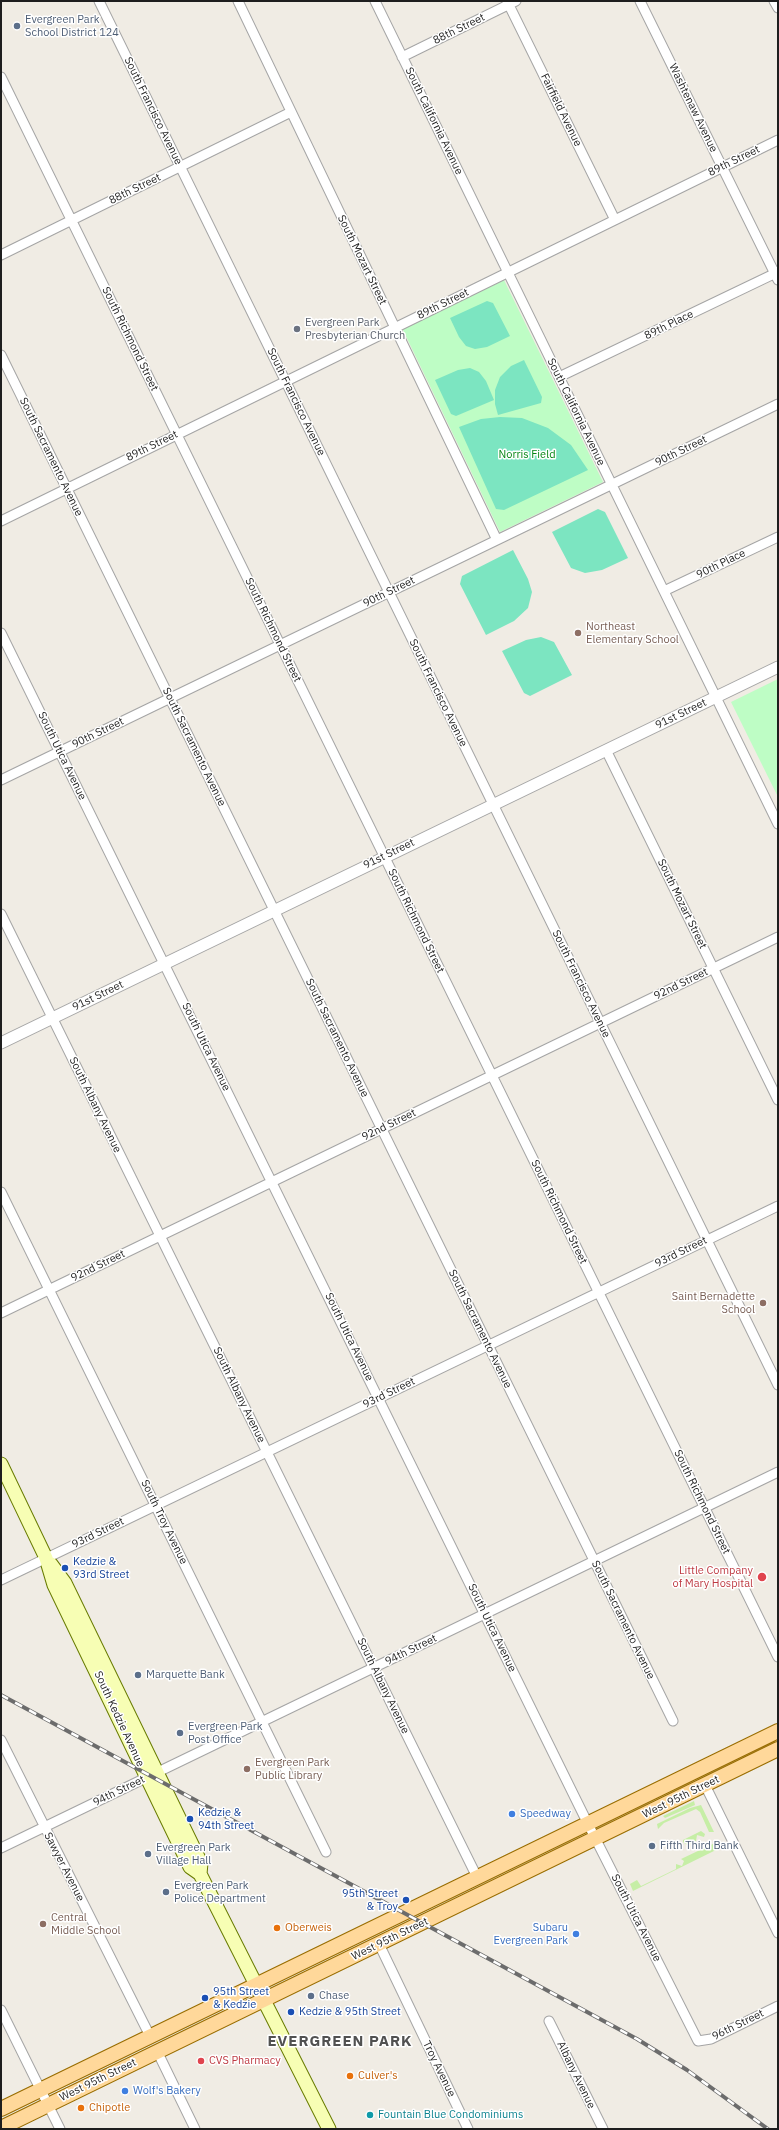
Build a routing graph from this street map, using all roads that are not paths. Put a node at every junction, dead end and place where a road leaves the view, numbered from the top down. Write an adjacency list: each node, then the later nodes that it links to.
1 (99, 1): 12 (street, South Francisco Avenue)
2 (238, 1): 10 (street, South Mozart Street)
3 (375, 1): 8 (street, South California Avenue)
4 (640, 1): 13 (street, Washtenaw Avenue)
5 (774, 1): 7 (street)
6 (511, 2): 8 (street, 88th Street); 15 (street, Fairfield Avenue)
7 (778, 8)
8 (402, 57): 17 (street, South California Avenue)
9 (1, 77): 14 (street, South Richmond Street)
10 (291, 112): 12 (street, 88th Street); 19 (street, South Mozart Street)
11 (778, 140): 13 (street, 89th Street)
12 (180, 167): 14 (street, 88th Street); 22 (street, South Francisco Avenue)
13 (722, 167): 15 (street, 89th Street); 18 (street, Washtenaw Avenue)
14 (71, 220): 16 (street, 88th Street); 24 (street, South Richmond Street)
15 (615, 220): 17 (street, 89th Street)
16 (1, 255)
17 (508, 272): 19 (street, 89th Street); 21 (street, South California Avenue)
18 (777, 275): 21 (street, 89th Place)
19 (395, 327): 22 (street, 89th Street); 29 (street, South Mozart Street)
20 (1, 355): 26 (street, South Sacramento Avenue)
21 (559, 377): 25 (street, South California Avenue)
22 (286, 381): 24 (street, 89th Street); 31 (street, South Francisco Avenue)
23 (778, 404): 25 (street, 90th Street)
24 (176, 435): 26 (street, 89th Street); 33 (street, South Richmond Street)
25 (612, 484): 29 (street, 90th Street); 30 (street, South California Avenue)
26 (66, 488): 27 (street, 89th Street); 36 (street, South Sacramento Avenue)
27 (1, 521)
28 (778, 537): 30 (street, 90th Place)
29 (497, 540): 31 (street, 90th Street)
30 (664, 591): 35 (street, South California Avenue)
31 (389, 592): 33 (street, 90th Street); 40 (street, South Francisco Avenue)
32 (1, 632): 38 (street, South Utica Avenue)
33 (280, 645): 36 (street, 90th Street); 42 (street, South Richmond Street)
34 (778, 668): 35 (street, 91st Street)
35 (716, 697): 37 (street, 91st Street); 41 (street, South California Avenue)
36 (170, 698): 38 (street, 90th Street); 43 (street, South Sacramento Avenue)
37 (606, 750): 40 (street, 91st Street); 47 (street, South Mozart Street)
38 (60, 751): 39 (street, 90th Street); 46 (street, South Utica Avenue)
39 (1, 780)
40 (493, 804): 42 (street, 91st Street); 49 (street, South Francisco Avenue)
41 (778, 824)
42 (384, 857): 43 (street, 91st Street); 51 (street, South Richmond Street)
43 (274, 911): 46 (street, 91st Street); 53 (street, South Sacramento Avenue)
44 (1, 914): 48 (street, South Albany Avenue)
45 (778, 937): 47 (street, 92nd Street)
46 (165, 964): 48 (street, 91st Street); 54 (street, South Utica Avenue)
47 (713, 968): 49 (street, 92nd Street); 52 (street, South Mozart Street)
48 (53, 1018): 50 (street, 91st Street); 57 (street, South Albany Avenue)
49 (600, 1023): 51 (street, 92nd Street); 58 (street, South Francisco Avenue)
50 (1, 1043)
51 (492, 1076): 53 (street, 92nd Street); 60 (street, South Richmond Street)
52 (778, 1100)
53 (382, 1129): 54 (street, 92nd Street); 62 (street, South Sacramento Avenue)
54 (272, 1182): 57 (street, 92nd Street); 64 (street, South Utica Avenue)
55 (1, 1192): 59 (street, South Troy Avenue)
56 (778, 1206): 58 (street, 93rd Street)
57 (160, 1236): 59 (street, 92nd Street); 65 (street, South Albany Avenue)
58 (707, 1240): 60 (street, 93rd Street); 63 (street, South Francisco Avenue)
59 (49, 1290): 61 (street, 92nd Street); 68 (street, South Troy Avenue)
60 (598, 1292): 62 (street, 93rd Street); 69 (street, South Richmond Street)
61 (1, 1313)
62 (488, 1346): 64 (street, 93rd Street); 71 (street, South Sacramento Avenue)
63 (778, 1385)
64 (379, 1398): 65 (street, 93rd Street); 73 (street, South Utica Avenue)
65 (267, 1452): 68 (street, 93rd Street); 75 (street, South Albany Avenue)
66 (1, 1464): 70 (main road, South Kedzie Avenue)
67 (778, 1472): 69 (street, 94th Street)
68 (156, 1505): 70 (street, 93rd Street); 77 (street, South Troy Avenue)
69 (705, 1508): 71 (street, 94th Street); 74 (street, South Richmond Street)
70 (46, 1558): 72 (street, 93rd Street); 81 (main road, South Kedzie Avenue)
71 (594, 1561): 73 (street, 94th Street); 76 (street, South Sacramento Avenue)
72 (1, 1580)
73 (485, 1614): 75 (street, 94th Street); 83 (street, South Utica Avenue)
74 (778, 1657)
75 (374, 1668): 77 (street, 94th Street); 88 (street, South Albany Avenue)
76 (673, 1721)
77 (262, 1722): 81 (street, 94th Street); 87 (street, South Troy Avenue)
78 (778, 1731): 83 (main road, West 95th Street)
79 (1, 1740): 84 (street, Sawyer Avenue)
80 (778, 1749): 82 (main road, West 95th Street)
81 (151, 1775): 84 (street, 94th Street); 91 (main road, South Kedzie Avenue)
82 (705, 1785): 85 (main road, West 95th Street); 89 (street)
83 (588, 1824): 85 (street, South Utica Avenue); 88 (main road, West 95th Street)
84 (44, 1827): 86 (street, 94th Street); 96 (street, Sawyer Avenue)
85 (596, 1839): 90 (main road, West 95th Street); 97 (street, South Utica Avenue)
86 (1, 1848)
87 (326, 1852)
88 (477, 1877): 91 (main road, West 95th Street)
89 (778, 1933)
90 (379, 1944): 92 (main road, West 95th Street); 106 (street, Troy Avenue)
91 (256, 1984): 92 (main road, South Kedzie Avenue); 96 (main road, West 95th Street)
92 (264, 2000): 98 (main road, West 95th Street); 105 (main road, South Kedzie Avenue)
93 (778, 2006): 97 (street, 96th Street)
94 (1, 2010): 99 (street)
95 (549, 2021): 107 (street, Albany Avenue)
96 (150, 2036): 99 (main road, West 95th Street)
97 (698, 2041)
98 (157, 2051): 100 (main road, West 95th Street); 104 (street)
99 (41, 2090): 100 (street); 101 (main road, West 95th Street)
100 (48, 2105): 102 (main road, West 95th Street); 103 (street)
101 (1, 2109)
102 (1, 2128)
103 (60, 2129)
104 (195, 2129)
105 (329, 2129)
106 (468, 2129)
107 (602, 2129)

